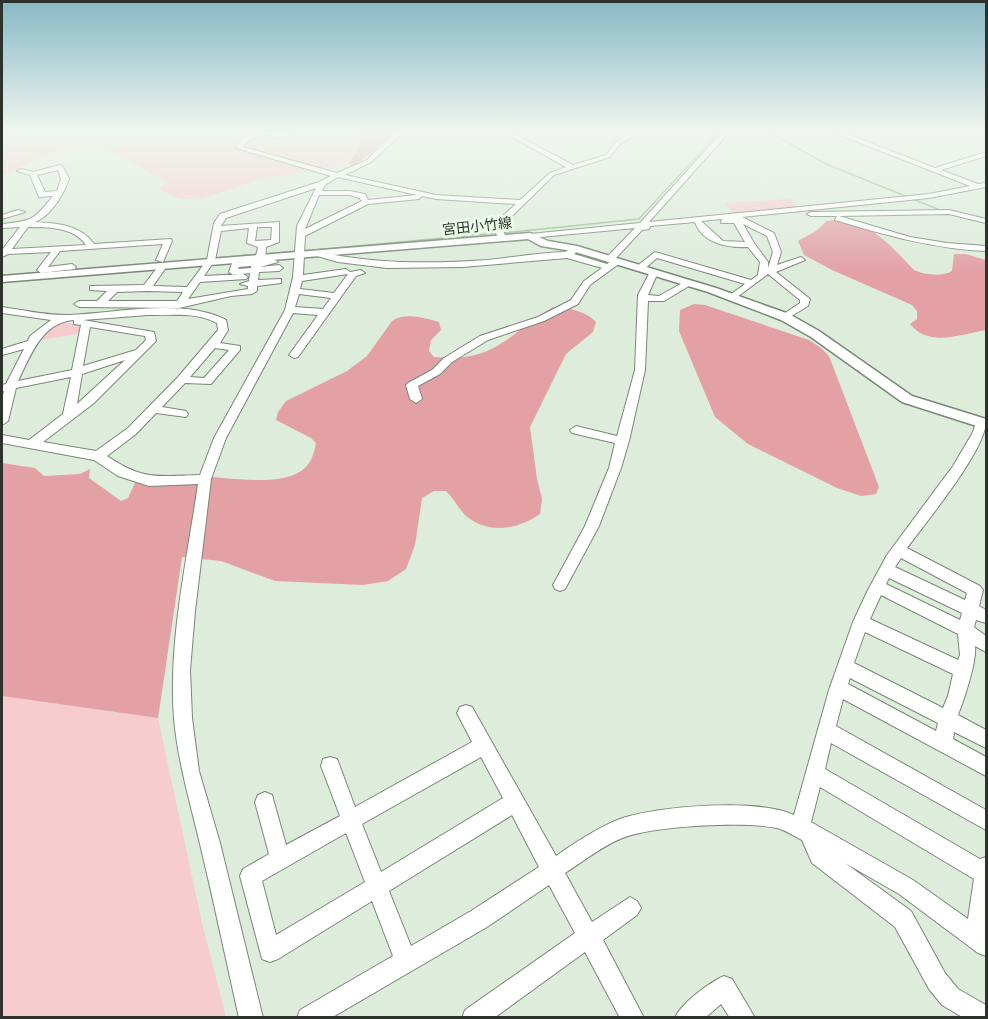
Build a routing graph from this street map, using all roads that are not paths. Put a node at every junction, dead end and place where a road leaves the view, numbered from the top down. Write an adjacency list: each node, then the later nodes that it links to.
1 (35, 178): 10 (street)
2 (64, 178): 10 (street)
3 (334, 178): 9 (street)
4 (349, 178): 11 (street)
5 (548, 178): 14 (street)
6 (685, 178): 24 (street)
7 (956, 178): 8 (street)
8 (984, 187): 15 (street)
9 (320, 188): 13 (street); 27 (street); 28 (street)
10 (60, 193): 22 (street)
11 (432, 196): 13 (street); 17 (street)
12 (792, 200): 15 (street)
13 (366, 202): 28 (street)
14 (522, 202): 17 (street); 17 (street)
15 (803, 208): 20 (street)
16 (21, 212): 19 (street)
17 (493, 213): 30 (street)
18 (830, 215): 20 (street); 21 (street); 34 (street)
19 (2, 217)
20 (737, 218): 23 (street); 24 (street); 31 (street); 47 (street)
21 (987, 221)
22 (27, 223): 25 (street); 32 (street); 36 (street)
23 (698, 223): 31 (street); 41 (street)
24 (643, 224): 29 (street)
25 (2, 226)
26 (253, 229): 27 (street); 44 (street); 44 (street)
27 (216, 233): 38 (street)
28 (300, 235): 37 (street)
29 (530, 236): 30 (main road, 宮田小竹線); 35 (main road, 宮田小竹線)
30 (503, 238): 37 (main road, 宮田小竹線)
31 (750, 244): 47 (street)
32 (91, 246): 33 (street); 42 (street); 45 (street)
33 (58, 248): 36 (street); 45 (street)
34 (987, 249)
35 (572, 252): 41 (main road, 宮田小竹線); 43 (street)
36 (3, 254)
37 (307, 255): 39 (street); 44 (main road, 宮田小竹線); 56 (street)
38 (211, 260): 42 (main road, 宮田小竹線); 44 (main road, 宮田小竹線); 52 (street)
39 (343, 260): 43 (street); 48 (street)
40 (801, 260): 47 (street)
41 (612, 262): 46 (main road, 宮田小竹線); 79 (street)
42 (161, 263): 45 (main road, 宮田小竹線); 58 (street)
43 (381, 263): 50 (street)
44 (257, 265): 44 (street); 53 (street); 53 (street)
45 (73, 266): 51 (main road, 宮田小竹線)
46 (640, 268): 49 (main road, 宮田小竹線); 55 (street)
47 (767, 271): 55 (street); 68 (street)
48 (346, 272): 50 (street); 56 (street)
49 (654, 272): 54 (main road, 宮田小竹線); 61 (street)
50 (362, 274): 60 (street)
51 (2, 279)
52 (199, 279): 53 (street); 63 (street)
53 (230, 283): 63 (street)
54 (689, 283): 61 (street); 62 (main road, 宮田小竹線)
55 (751, 283): 62 (street)
56 (297, 285): 60 (street); 66 (street)
57 (91, 292): 59 (street)
58 (148, 294): 59 (street); 59 (street); 63 (street); 63 (street)
59 (107, 296): 64 (street)
60 (337, 296): 67 (street)
61 (643, 297): 87 (street)
62 (733, 297): 68 (main road, 宮田小竹線)
63 (184, 299): 69 (street); 72 (street)
64 (79, 304)
65 (2, 310): 69 (street)
66 (290, 310): 67 (street); 73 (street)
67 (325, 312): 73 (street)
68 (785, 317): 84 (main road, 宮田小竹線)
69 (63, 318): 70 (street); 71 (street)
70 (86, 324): 74 (street); 76 (street)
71 (31, 343): 75 (street); 78 (street)
72 (214, 345): 77 (street); 77 (street)
73 (286, 349): 90 (street)
74 (141, 351): 76 (street); 82 (street)
75 (2, 352)
76 (77, 372): 78 (street); 82 (street)
77 (182, 379): 80 (street)
78 (6, 386): 83 (street)
79 (416, 399)
80 (154, 409): 81 (street); 89 (street)
81 (182, 414)
82 (69, 415): 88 (street)
83 (2, 421)
84 (984, 423): 91 (street)
85 (576, 430): 87 (street)
86 (2, 439): 88 (street)
87 (623, 441): 93 (street)
88 (32, 444): 89 (street)
89 (98, 456): 90 (street)
90 (205, 479): 125 (street)
91 (898, 550): 92 (street); 95 (street)
92 (886, 570): 94 (street); 95 (street)
93 (560, 585)
94 (878, 587): 97 (street); 98 (street)
95 (972, 610): 96 (street); 98 (street)
96 (987, 617)
97 (861, 622): 100 (street); 101 (street)
98 (966, 630): 99 (street); 101 (street)
99 (987, 645)
100 (845, 667): 102 (street); 104 (street)
101 (962, 670): 104 (street)
102 (839, 688): 105 (street); 107 (street)
103 (466, 713): 108 (street)
104 (947, 720): 106 (street); 107 (street)
105 (827, 731): 111 (street); 115 (street)
106 (987, 740)
107 (943, 744): 110 (street)
108 (484, 745): 113 (street); 114 (street)
109 (330, 766): 114 (street)
110 (987, 767)
111 (815, 774): 116 (street); 119 (street)
112 (265, 802): 117 (street)
113 (515, 802): 118 (street); 120 (street)
114 (351, 820): 117 (street); 120 (street)
115 (987, 820)
116 (804, 829): 118 (street); 123 (street); 131 (street)
117 (280, 859): 120 (street)
118 (553, 870): 122 (street); 124 (street)
119 (986, 870): 123 (street)
120 (376, 885): 124 (street)
121 (630, 908): 122 (street)
122 (589, 936): 127 (street); 128 (street)
123 (981, 942)
124 (406, 962): 126 (street)
125 (251, 1017)
126 (308, 1017)
127 (473, 1017)
128 (633, 1017)
129 (686, 1017): 130 (street)
130 (744, 1017)
131 (987, 1017)

